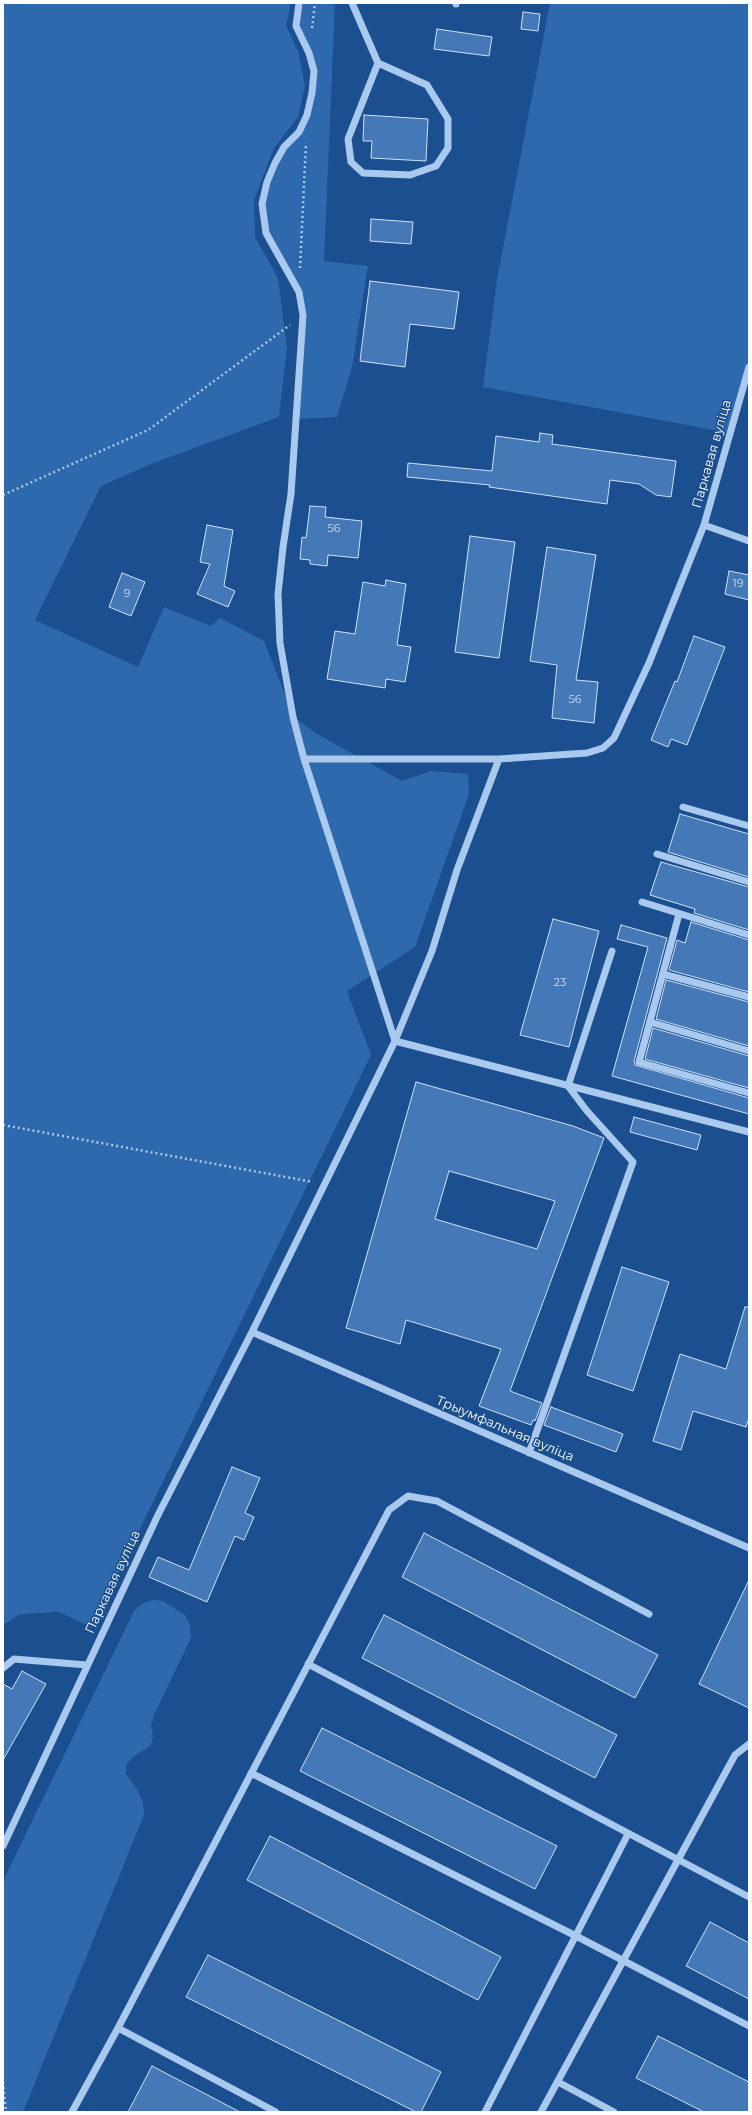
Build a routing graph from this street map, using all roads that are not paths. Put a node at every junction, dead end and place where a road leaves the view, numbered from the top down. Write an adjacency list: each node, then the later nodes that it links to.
1 (299, 3): 7 (street)
2 (352, 3): 3 (street)
3 (378, 63): 3 (street)
4 (749, 367): 5 (street, Паркавая вуліца)
5 (704, 525): 6 (street, Паркавая вуліца); 8 (street)
6 (749, 541)
7 (304, 759): 8 (street); 20 (street)
8 (499, 759): 20 (street, Паркавая вуліца)
9 (683, 806): 10 (street)
10 (749, 826)
11 (657, 854): 12 (street)
12 (749, 882)
13 (642, 902): 14 (street)
14 (679, 914): 15 (street); 17 (street)
15 (749, 936)
16 (612, 951): 22 (street)
17 (663, 974): 18 (street); 19 (street)
18 (749, 996)
19 (650, 1022): 21 (street); 23 (street)
20 (395, 1041): 22 (street); 25 (street, Паркавая вуліца)
21 (749, 1051)
22 (568, 1086): 24 (street); 26 (street)
23 (749, 1093)
24 (749, 1132)
25 (252, 1332): 26 (street, Трыумфальная вуліца); 30 (street, Паркавая вуліца)
26 (529, 1453): 27 (street, Трыумфальная вуліца)
27 (749, 1548)
28 (649, 1614): 29 (street)
29 (308, 1664): 33 (street); 34 (street)
30 (87, 1665): 31 (street); 35 (street, Паркавая вуліца)
31 (3, 1668)
32 (749, 1744): 36 (street)
33 (251, 1773): 38 (street); 41 (street)
34 (628, 1834): 36 (street); 38 (street)
35 (3, 1846)
36 (678, 1860): 37 (street); 39 (street)
37 (749, 1897)
38 (576, 1936): 39 (street); 45 (street)
39 (624, 1960): 40 (street); 42 (street)
40 (749, 2026)
41 (118, 2028): 43 (street); 44 (street)
42 (558, 2082): 46 (street); 47 (street)
43 (72, 2112)
44 (276, 2112)
45 (485, 2112)
46 (542, 2112)
47 (614, 2112)

